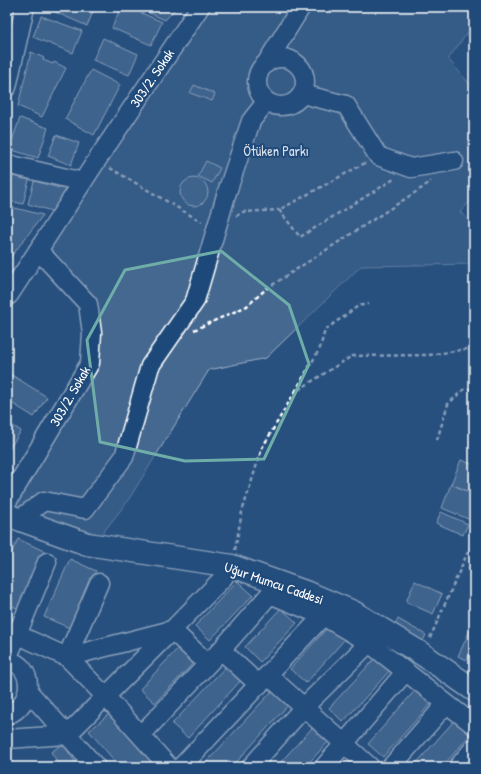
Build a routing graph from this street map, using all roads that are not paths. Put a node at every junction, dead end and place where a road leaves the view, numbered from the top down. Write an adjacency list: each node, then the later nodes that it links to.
1 (25, 7): 5 (street)
2 (200, 7): 10 (street, 303/2. Sokak)
3 (301, 7): 4 (street)
4 (267, 62): 6 (street); 7 (street)
5 (7, 87)
6 (302, 94): 7 (street); 8 (street)
7 (266, 102): 13 (street)
8 (454, 161)
9 (7, 164): 10 (street)
10 (83, 182): 11 (street, 303/2. Sokak)
11 (38, 250): 12 (street, 303/2. Sokak); 13 (street, 303/2. Sokak)
12 (8, 295)
13 (11, 512): 15 (main road, Uğur Mumcu Caddesi)
14 (48, 562): 19 (street)
15 (228, 572): 18 (street); 27 (main road, Uğur Mumcu Caddesi)
16 (99, 583): 22 (street)
17 (323, 616): 20 (street); 21 (street); 26 (street)
18 (172, 630): 22 (street); 24 (street); 29 (street)
19 (12, 632): 22 (street); 23 (street)
20 (369, 643): 25 (street); 31 (street)
21 (221, 650): 24 (street); 26 (street)
22 (67, 658): 29 (street)
23 (7, 660): 28 (street)
24 (208, 664): 35 (street)
25 (406, 671): 30 (street); 37 (street)
26 (263, 680): 31 (street); 41 (street)
27 (474, 690)
28 (28, 691): 32 (street); 34 (street)
29 (106, 697): 34 (street); 35 (street)
30 (446, 704): 33 (street); 45 (street)
31 (304, 707): 37 (street); 42 (street)
32 (7, 716)
33 (474, 725)
34 (67, 735): 36 (street); 39 (street)
35 (141, 735): 40 (street)
36 (7, 739)
37 (344, 744): 43 (street); 44 (street)
38 (474, 748): 46 (street)
39 (96, 767)
40 (169, 767)
41 (181, 767)
42 (251, 767)
43 (324, 767)
44 (370, 767)
45 (391, 767)
46 (458, 767)

